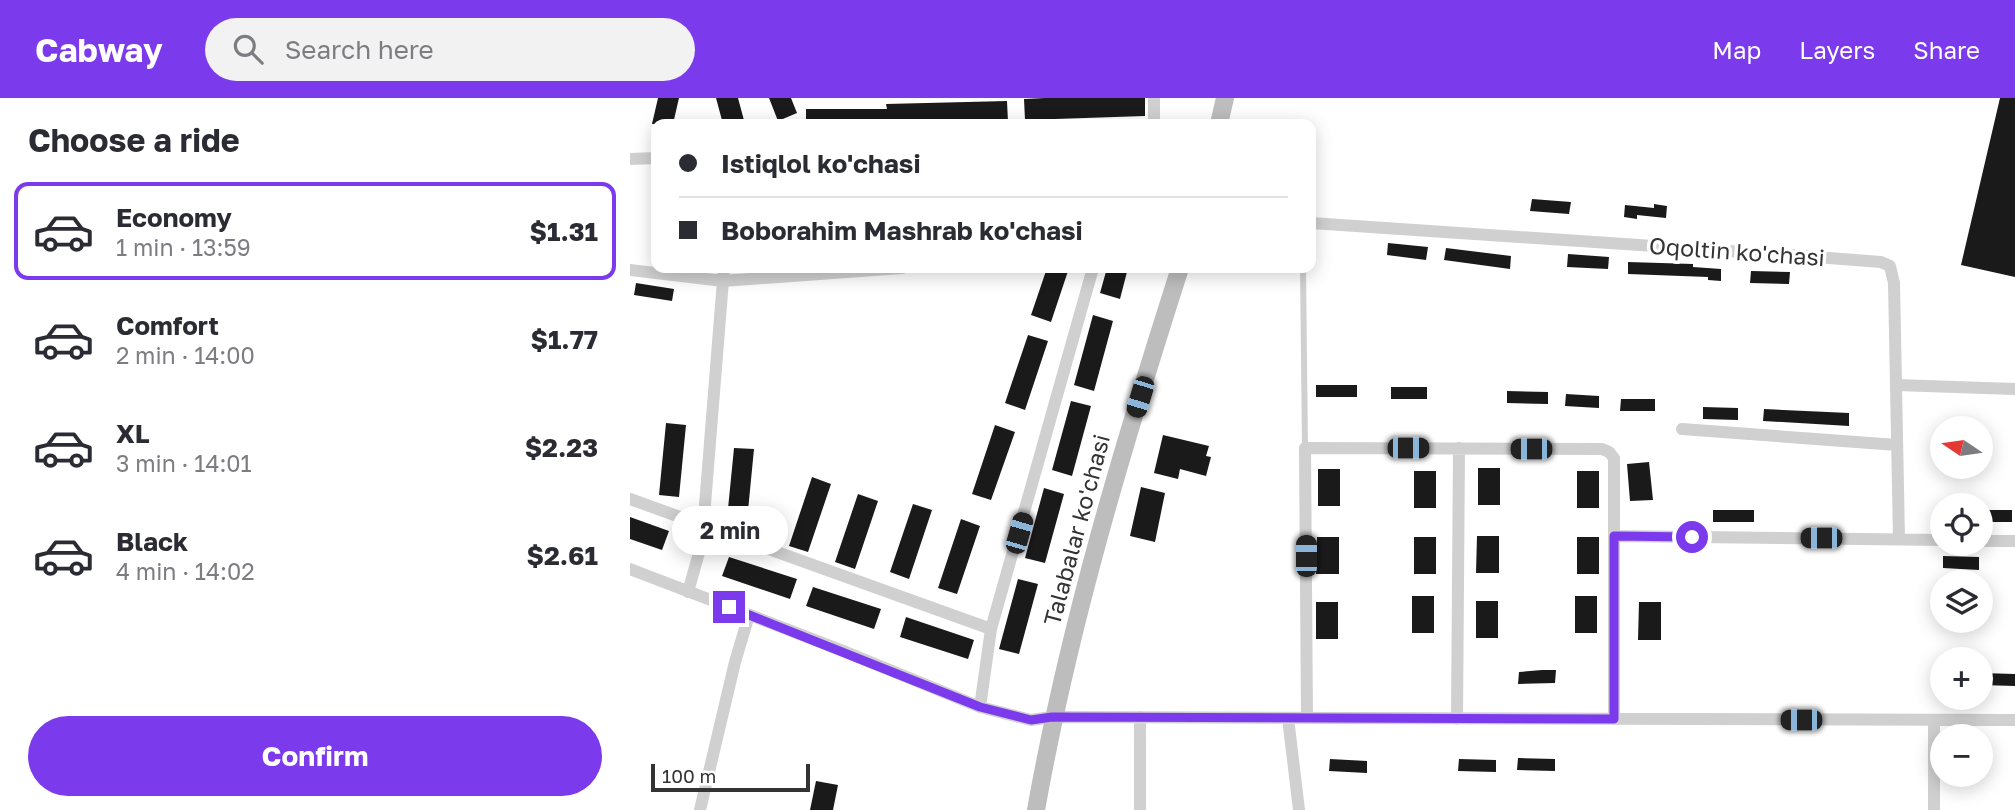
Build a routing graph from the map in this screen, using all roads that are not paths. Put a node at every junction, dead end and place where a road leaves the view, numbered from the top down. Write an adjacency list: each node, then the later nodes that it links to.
1 (1154, 98): 3 (street)
2 (1225, 98): 4 (street)
3 (1154, 119)
4 (1220, 119)
5 (651, 158): 6 (street)
6 (630, 159)
7 (1316, 223): 16 (street, Oqoltin ko'chasi)
8 (630, 270): 9 (street)
9 (651, 271)
10 (700, 273): 15 (street)
11 (753, 273): 15 (street)
12 (1092, 273): 32 (street)
13 (1178, 273): 34 (street, Talabalar ko'chasi)
14 (1303, 273): 20 (lane)
15 (723, 274): 23 (street)
16 (1896, 385): 17 (street); 19 (street, Oqoltin ko'chasi)
17 (2015, 389)
18 (1682, 429): 19 (street)
19 (1897, 445): 25 (street, Oqoltin ko'chasi)
20 (1305, 448): 21 (street); 37 (street)
21 (1459, 448): 24 (street); 38 (street)
22 (630, 499): 23 (street)
23 (704, 524): 30 (street); 32 (street)
24 (1614, 536): 25 (street); 39 (street)
25 (1899, 539): 26 (street)
26 (1930, 540)
27 (1993, 541): 28 (street)
28 (2015, 541)
29 (630, 569): 30 (street)
30 (688, 592): 31 (street)
31 (749, 615): 33 (street); 42 (street)
32 (991, 629): 33 (street)
33 (980, 707): 34 (street)
34 (1052, 717): 35 (street); 43 (street, Talabalar ko'chasi)
35 (1140, 718): 36 (street); 44 (street)
36 (1288, 718): 37 (street); 45 (street)
37 (1307, 718): 38 (street)
38 (1457, 719): 39 (street)
39 (1614, 719): 40 (street)
40 (1934, 720): 41 (street); 46 (street)
41 (2015, 720)
42 (700, 810)
43 (1036, 810)
44 (1140, 810)
45 (1299, 810)
46 (1934, 810)

